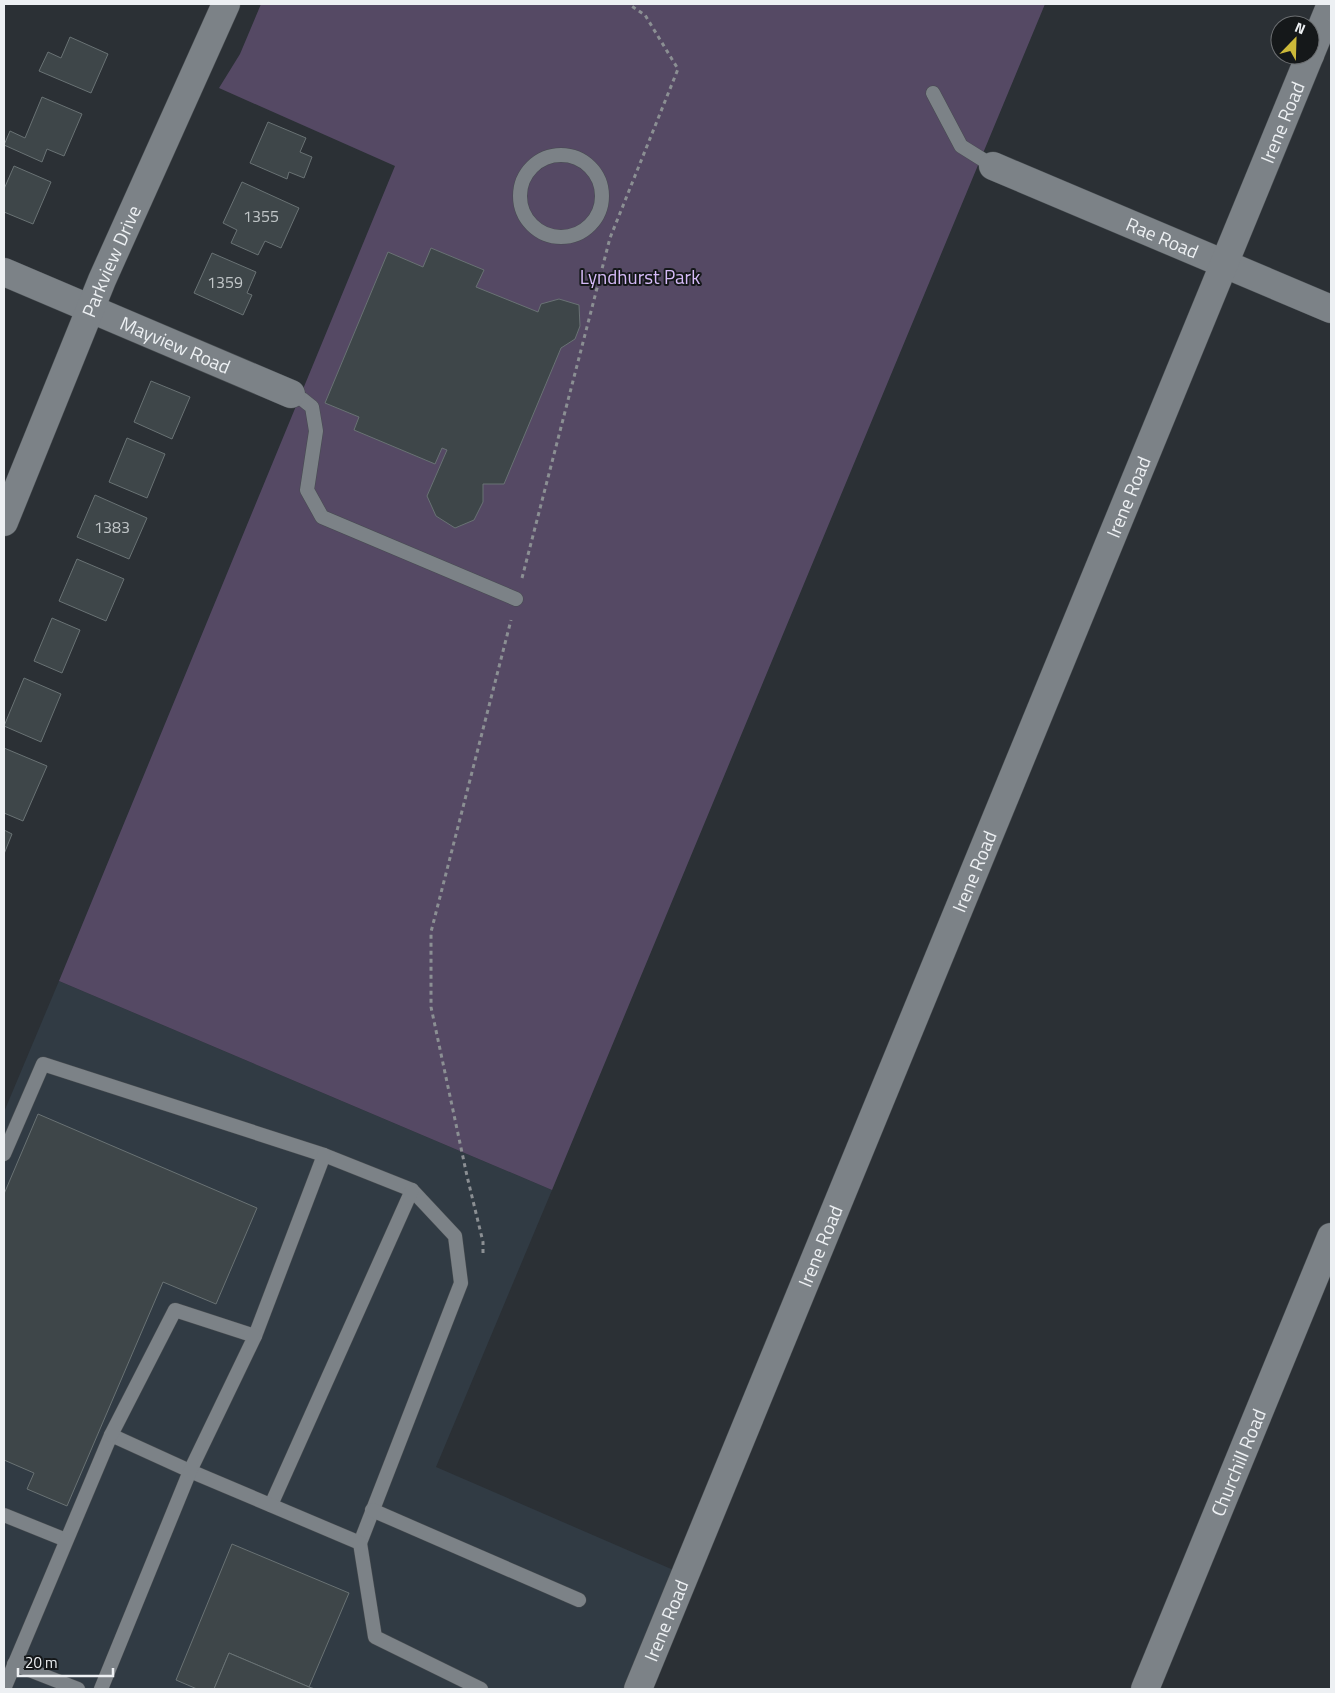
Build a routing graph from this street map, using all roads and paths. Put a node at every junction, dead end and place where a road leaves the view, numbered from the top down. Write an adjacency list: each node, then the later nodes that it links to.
1 (226, 4): 11 (street, Parkview Drive)
2 (629, 4): 15 (path)
3 (1331, 4): 4 (street, Irene Road)
4 (1320, 31)
5 (1306, 65): 9 (street, Irene Road)
6 (933, 93): 7 (lane)
7 (993, 166): 9 (street, Rae Road)
8 (560, 238): 8 (lane)
9 (1224, 264): 12 (street, Rae Road); 35 (street, Irene Road)
10 (4, 272): 11 (street, Mayview Road)
11 (90, 309): 13 (street, Mayview Road); 14 (street, Parkview Drive)
12 (1331, 309)
13 (291, 394): 15 (lane)
14 (4, 522)
15 (516, 599): 20 (path)
16 (4, 1154): 17 (lane)
17 (324, 1155): 18 (lane); 21 (lane)
18 (412, 1190): 24 (lane); 25 (lane)
19 (1331, 1237): 36 (street, Churchill Road)
20 (483, 1258)
21 (254, 1336): 22 (lane); 23 (lane)
22 (111, 1435): 23 (lane); 27 (lane)
23 (190, 1471): 24 (lane); 33 (lane)
24 (271, 1505): 28 (lane)
25 (372, 1510): 28 (lane); 29 (lane)
26 (4, 1515): 27 (lane)
27 (66, 1540): 30 (lane)
28 (360, 1543): 34 (lane)
29 (579, 1600)
30 (14, 1664): 31 (lane); 32 (lane)
31 (4, 1689)
32 (78, 1689)
33 (101, 1689)
34 (481, 1689)
35 (638, 1689)
36 (1145, 1689)

